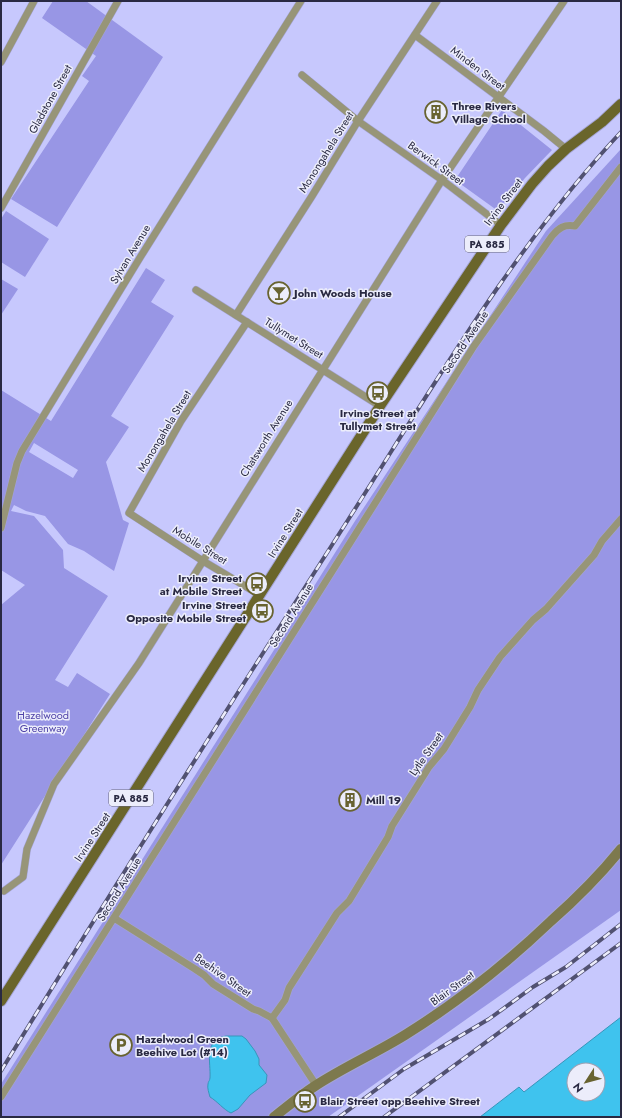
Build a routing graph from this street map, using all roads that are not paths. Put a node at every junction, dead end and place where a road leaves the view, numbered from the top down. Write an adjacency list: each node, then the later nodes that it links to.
1 (34, 1): 7 (street)
2 (118, 1): 15 (street, Gladstone Street)
3 (302, 1): 24 (street, Sylvan Avenue)
4 (437, 1): 6 (street, Monongahela Street)
5 (564, 1): 9 (street, Chatsworth Avenue)
6 (415, 35): 9 (street, Minden Street); 11 (street, Monongahela Street)
7 (1, 62)
8 (302, 75): 11 (street, Berwick Street)
9 (498, 97): 12 (street, Minden Street); 14 (street, Chatsworth Avenue)
10 (621, 104): 12 (main road, Irvine Street / PA 885)
11 (358, 121): 14 (street, Berwick Street); 18 (street, Monongahela Street)
12 (566, 149): 16 (main road, Irvine Street / PA 885)
13 (621, 167): 29 (street, Second Avenue)
14 (442, 180): 16 (street, Berwick Street); 20 (street, Chatsworth Avenue)
15 (1, 208)
16 (500, 225): 21 (main road, Irvine Street / PA 885)
17 (196, 290): 18 (street, Tullymet Street)
18 (236, 315): 19 (street, Tullymet Street)
19 (247, 322): 20 (street, Tullymet Street); 22 (street, Monongahela Street)
20 (323, 370): 21 (street, Tullymet Street); 25 (street, Chatsworth Avenue)
21 (380, 406): 26 (main road, Irvine Street / PA 885)
22 (129, 513): 25 (street, Mobile Street)
23 (621, 519): 31 (street, Lytle Street)
24 (1, 528)
25 (203, 561): 26 (street, Mobile Street); 28 (street, Chatsworth Avenue)
26 (260, 595): 30 (main road, Irvine Street / PA 885)
27 (621, 850): 32 (street, Blair Street)
28 (4, 891)
29 (114, 918): 31 (street, Beehive Street); 33 (street, Second Avenue)
30 (1, 1001)
31 (272, 1018): 32 (street)
32 (316, 1085): 34 (street, Blair Street)
33 (1, 1097)
34 (274, 1117)

